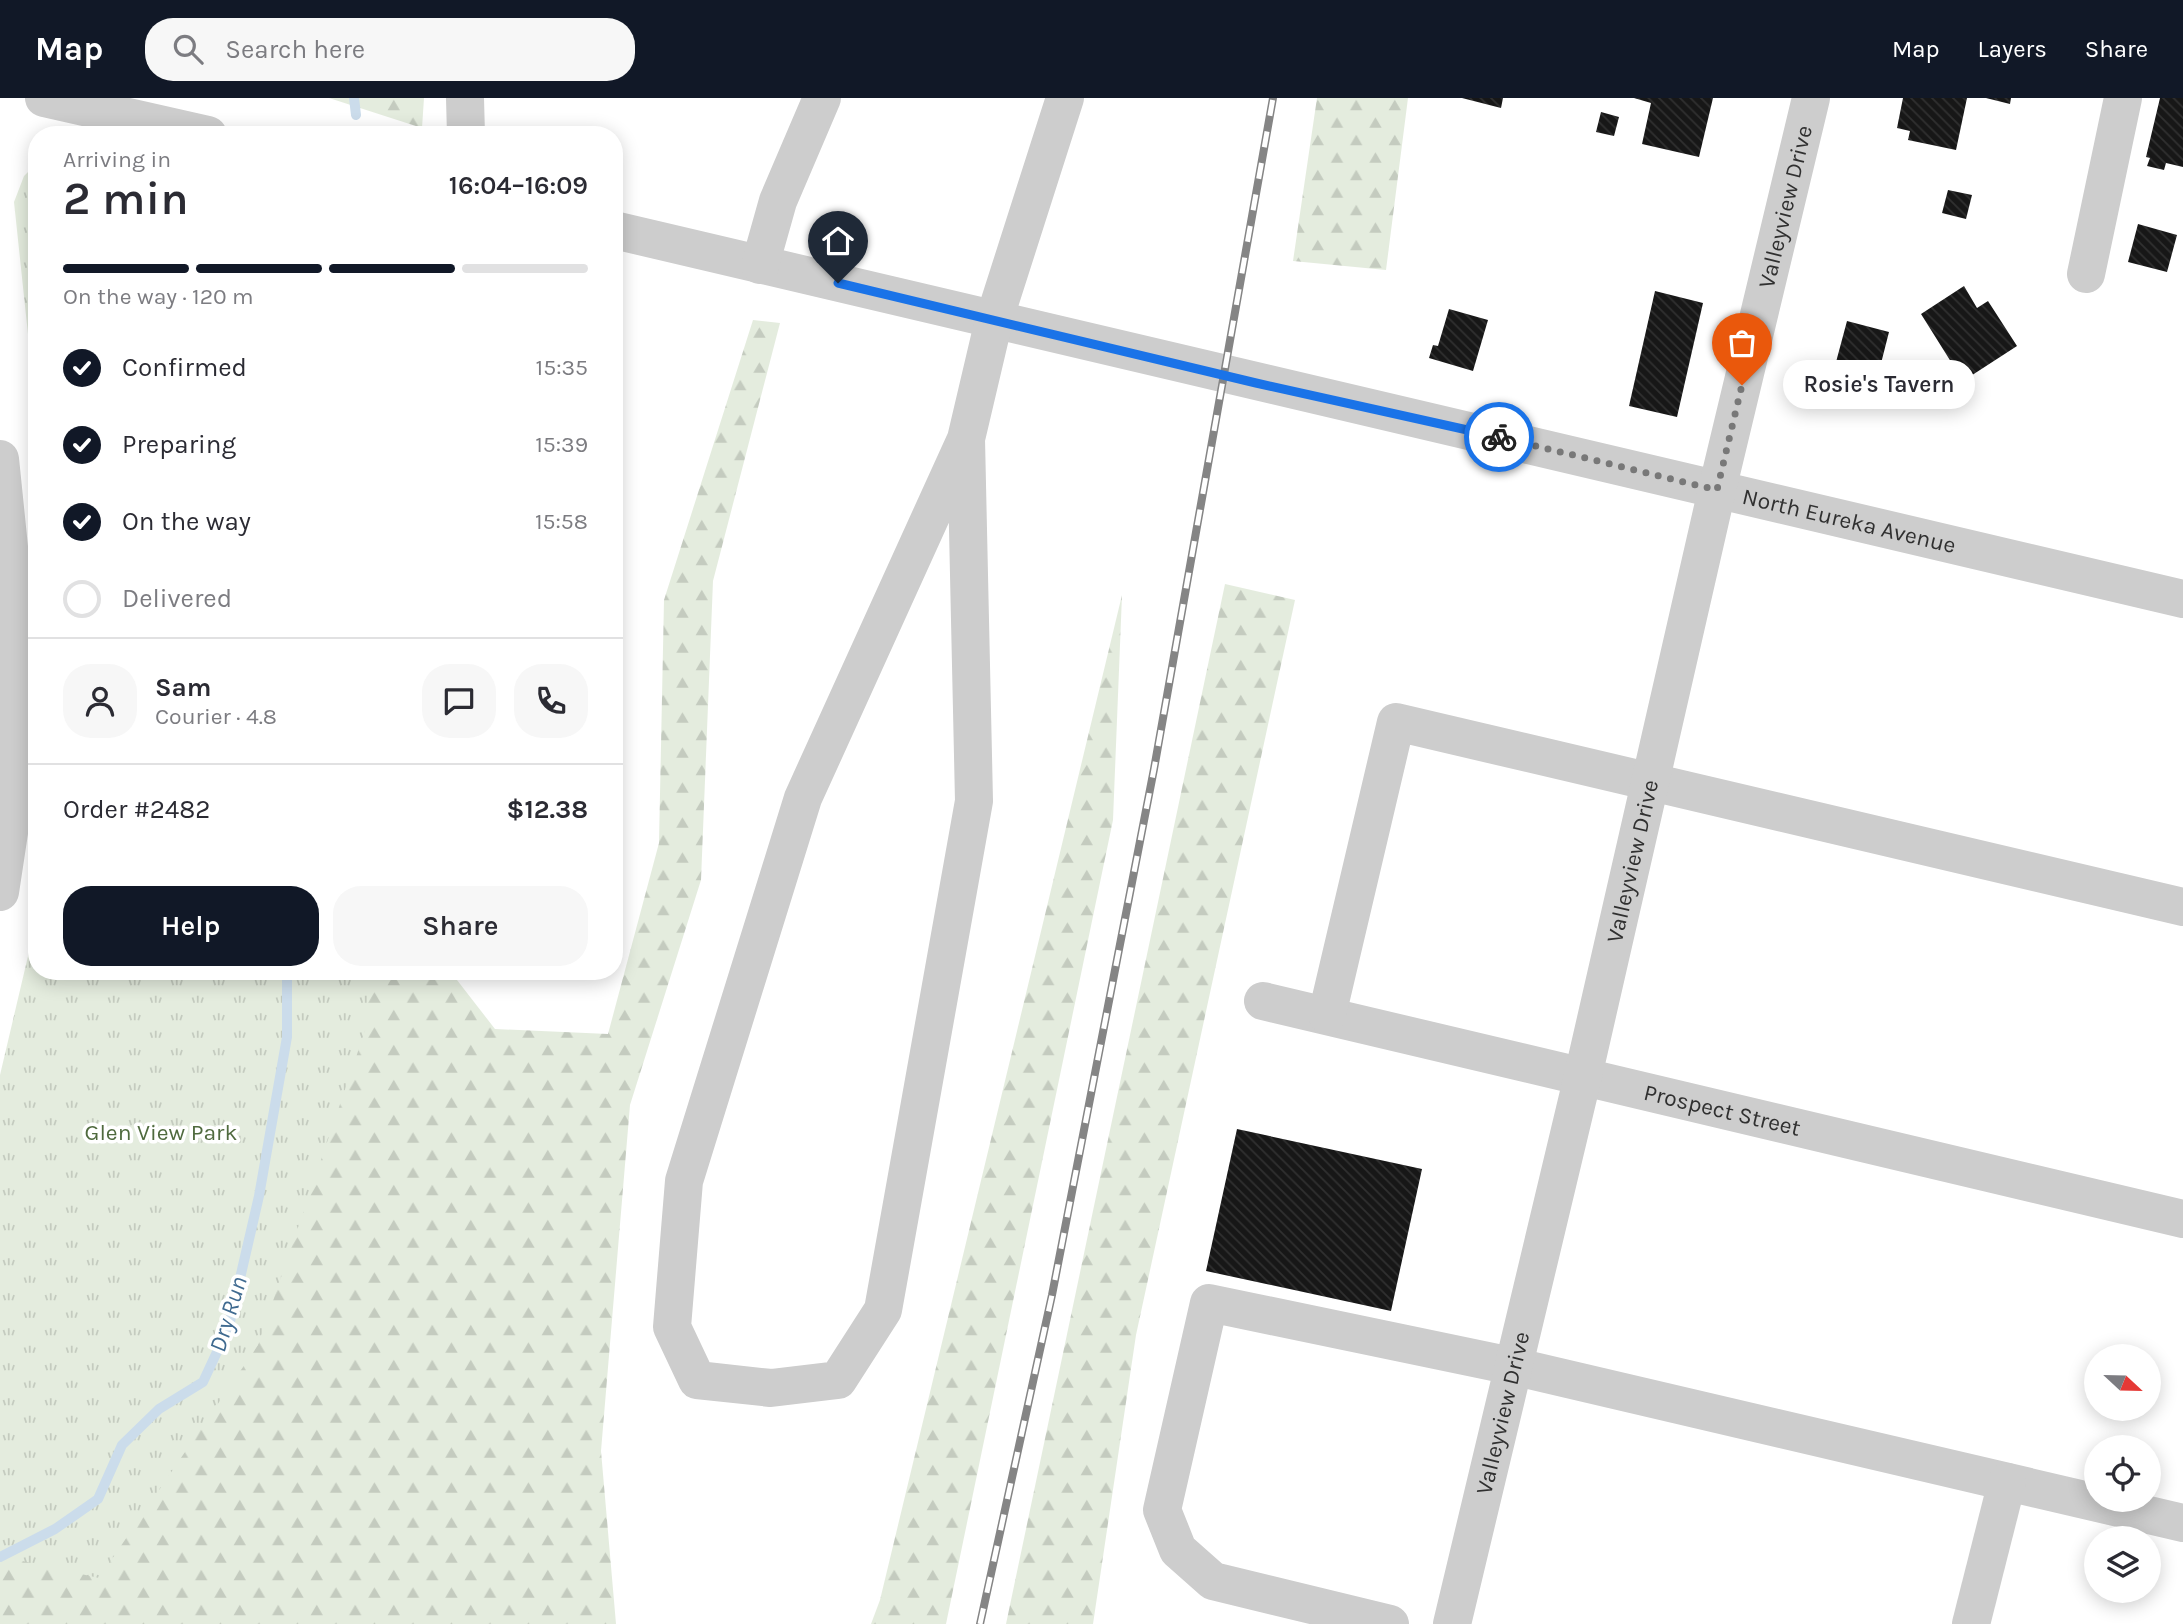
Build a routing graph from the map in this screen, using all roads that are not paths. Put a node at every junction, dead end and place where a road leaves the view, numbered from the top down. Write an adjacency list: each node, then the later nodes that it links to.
1 (44, 98): 7 (street)
2 (465, 98): 8 (street)
3 (822, 98): 10 (street)
4 (1065, 98): 12 (street)
5 (1811, 98): 15 (street, Valleyview Drive)
6 (2123, 98): 11 (street)
7 (168, 126)
8 (466, 126)
9 (623, 232): 10 (street, North Eureka Avenue)
10 (760, 264): 12 (street, North Eureka Avenue)
11 (2086, 274)
12 (994, 320): 13 (street); 15 (street, North Eureka Avenue)
13 (966, 439): 13 (street)
14 (0, 459): 16 (street)
15 (1717, 490): 17 (street, North Eureka Avenue); 18 (street, Valleyview Drive)
16 (7, 594): 19 (street)
17 (2183, 599)
18 (1649, 781): 20 (street); 22 (street); 23 (street, Valleyview Drive)
19 (0, 892)
20 (2183, 907)
21 (1263, 1001): 22 (street, Prospect Street)
22 (1327, 1016): 23 (street, Prospect Street)
23 (1583, 1076): 24 (street, Prospect Street); 25 (street, Valleyview Drive)
24 (2183, 1219)
25 (1512, 1366): 26 (street); 28 (street); 29 (street, Valleyview Drive)
26 (2007, 1482): 27 (street); 30 (street)
27 (2183, 1523)
28 (1390, 1624)
29 (1452, 1624)
30 (1971, 1624)

